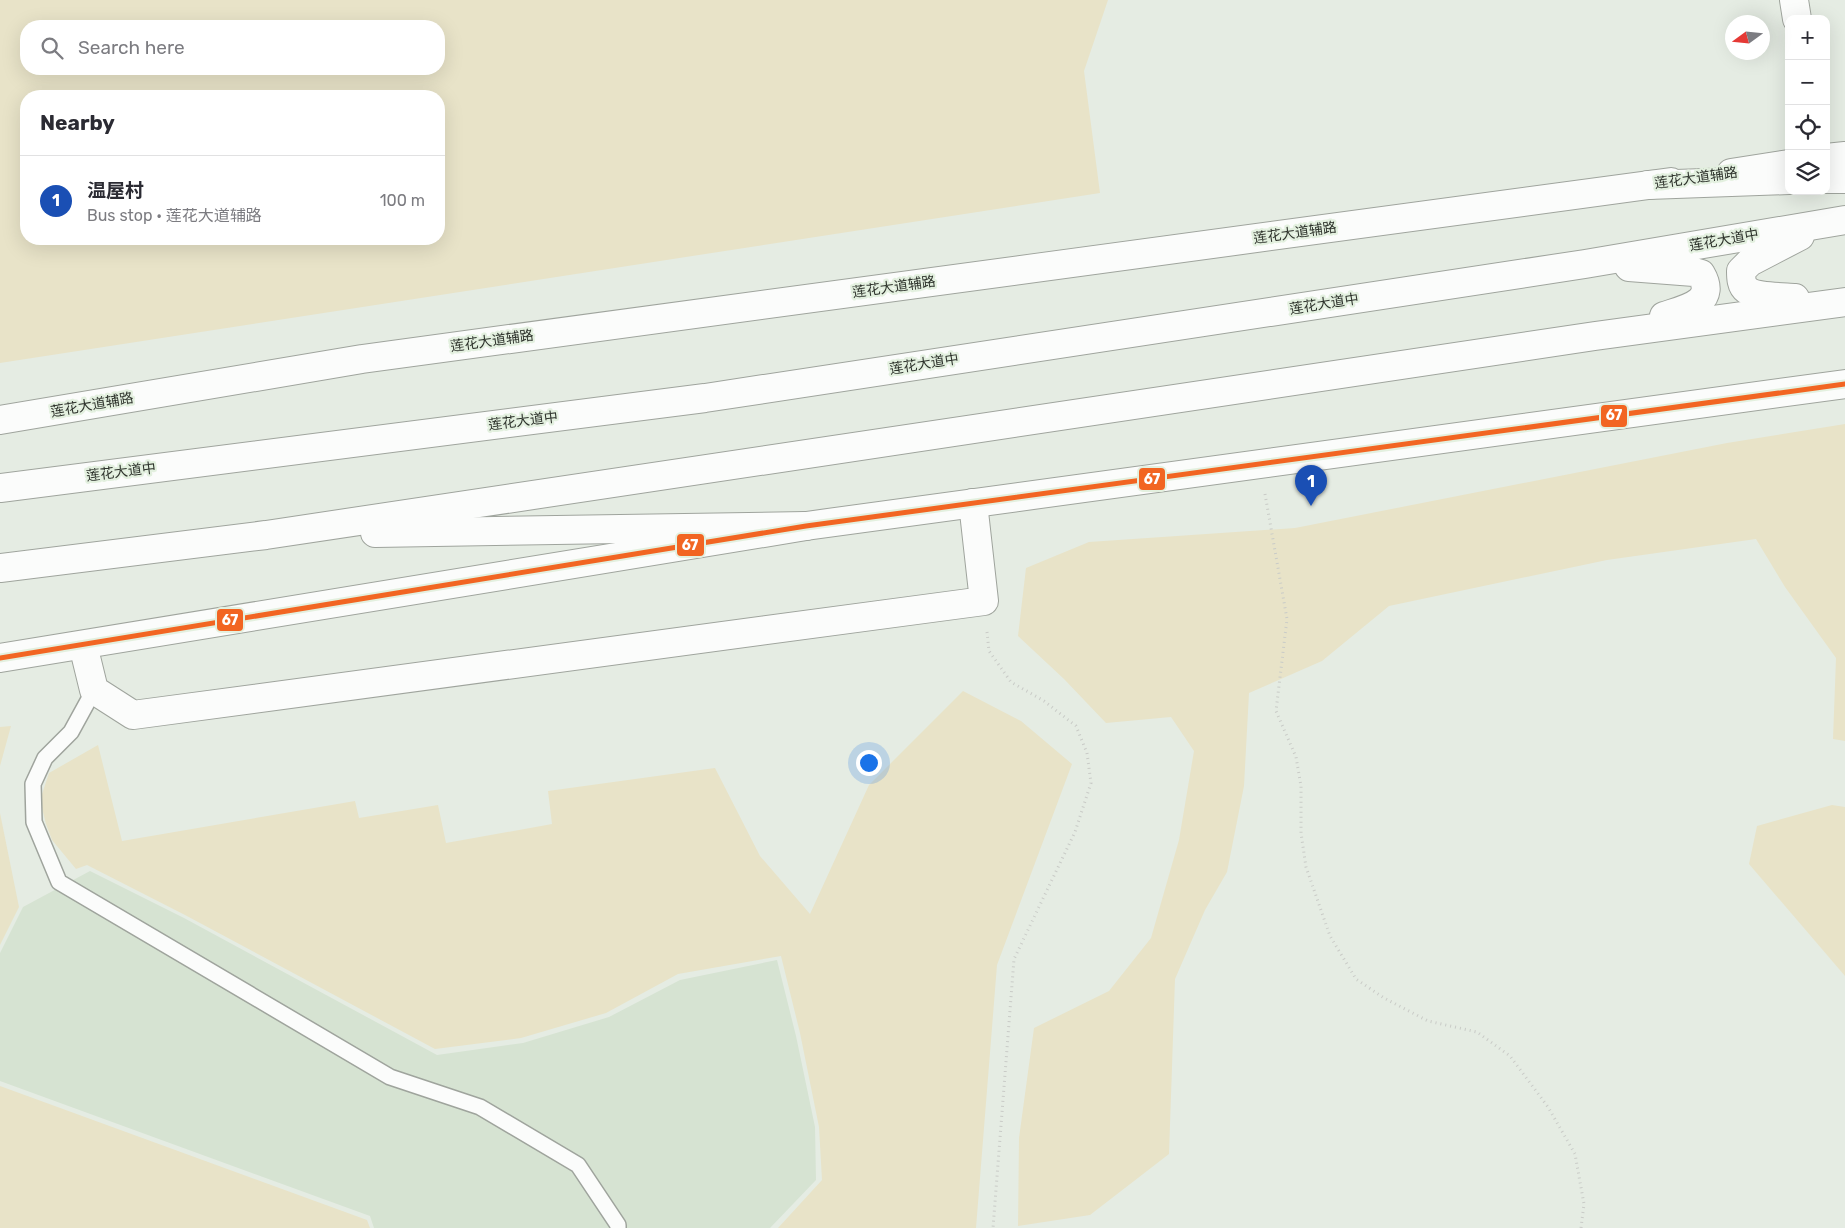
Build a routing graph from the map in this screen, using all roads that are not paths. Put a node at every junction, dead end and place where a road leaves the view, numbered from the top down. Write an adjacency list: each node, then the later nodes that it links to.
1 (1794, 0): 2 (main road)
2 (1796, 15)
3 (1845, 156): 4 (main road)
4 (1830, 158)
5 (1785, 165): 9 (main road, 莲花大道辅路)
6 (1830, 179): 7 (main road)
7 (1845, 179)
8 (1785, 180): 9 (main road)
9 (1648, 185): 15 (main road, 莲花大道辅路)
10 (1834, 222): 11 (main road, 莲花大道中); 12 (main road)
11 (1585, 264): 13 (main road); 16 (main road, 莲花大道中)
12 (1840, 302): 13 (main road)
13 (1595, 336): 19 (main road)
14 (1845, 384): 17 (main road)
15 (0, 420)
16 (0, 488)
17 (973, 503): 18 (main road); 23 (main road)
18 (806, 526): 19 (main road); 21 (main road)
19 (266, 535): 20 (main road)
20 (0, 568)
21 (83, 645): 22 (main road); 23 (main road)
22 (0, 658)
23 (94, 690): 24 (lane)
24 (618, 1228)

